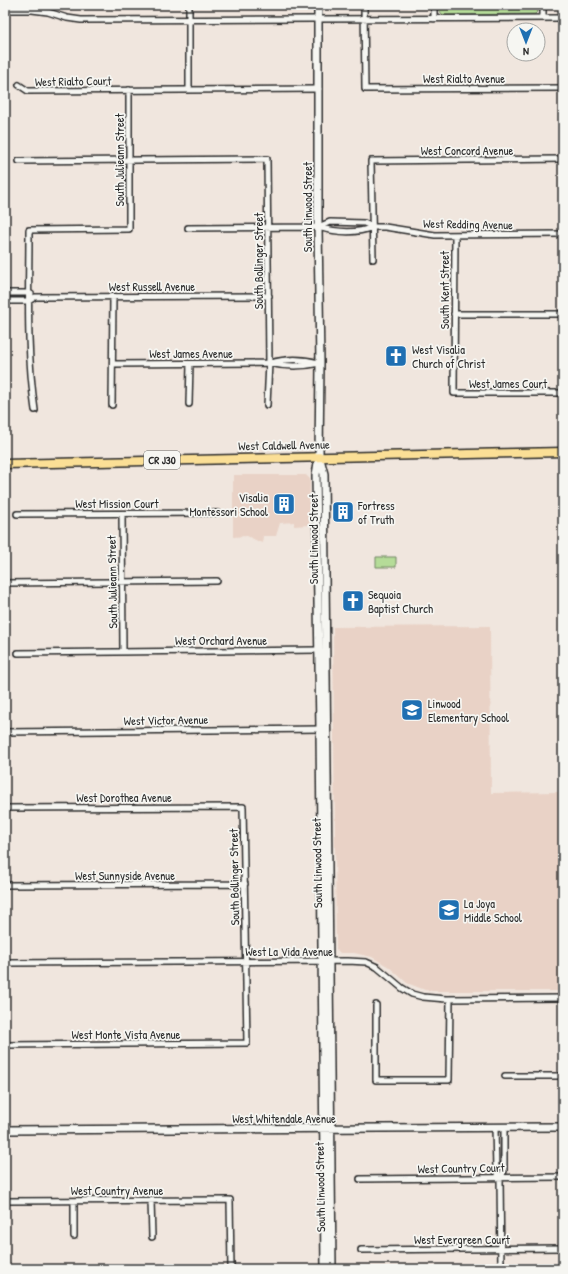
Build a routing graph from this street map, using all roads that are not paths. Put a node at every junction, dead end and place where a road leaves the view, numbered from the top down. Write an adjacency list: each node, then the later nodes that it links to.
1 (189, 5): 12 (street)
2 (318, 5): 9 (street, South Linwood Street)
3 (364, 5): 10 (street)
4 (434, 5): 11 (street)
5 (543, 5): 7 (street)
6 (5, 10): 12 (street)
7 (543, 18): 8 (street); 11 (street)
8 (563, 18)
9 (318, 19): 10 (street); 12 (street); 15 (street, South Linwood Street)
10 (364, 19): 11 (street); 14 (street, West Rialto Avenue)
11 (434, 19)
12 (189, 20): 17 (street)
13 (19, 85): 16 (street, West Rialto Court)
14 (563, 88)
15 (319, 89): 17 (street); 22 (street, South Linwood Street)
16 (129, 90): 17 (street); 18 (street, South Julieann Street)
17 (190, 90)
18 (129, 160): 20 (street); 21 (street, South Bollinger Street); 31 (street, South Julieann Street)
19 (563, 160): 23 (street, West Concord Avenue)
20 (19, 161)
21 (268, 227): 22 (street, West Redding Avenue); 24 (street, West Redding Avenue); 30 (street, South Bollinger Street)
22 (318, 227): 23 (street, West Redding Avenue); 23 (street, West Redding Avenue); 36 (street, South Linwood Street)
23 (373, 227): 26 (street, West Redding Avenue); 27 (street)
24 (188, 228)
25 (563, 234): 26 (street, West Redding Avenue)
26 (455, 235): 33 (street, South Kent Street)
27 (373, 259)
28 (5, 293): 31 (street, West Russell Avenue)
29 (113, 296): 30 (street, West Russell Avenue); 31 (street, West Russell Avenue); 37 (street)
30 (269, 296): 35 (street, South Bollinger Street)
31 (31, 297): 32 (street, West Russell Avenue); 44 (street)
32 (5, 301)
33 (454, 314): 34 (street); 40 (street, South Kent Street)
34 (563, 314)
35 (269, 363): 36 (street, West James Avenue); 38 (street, West James Avenue); 43 (street, South Bollinger Street)
36 (320, 363): 46 (street, South Linwood Street)
37 (113, 364): 38 (street, West James Avenue); 42 (street)
38 (190, 364): 41 (street)
39 (563, 393): 40 (street, West James Court)
40 (454, 394)
41 (190, 404)
42 (112, 405)
43 (267, 405)
44 (35, 410)
45 (563, 452): 46 (main road, West Caldwell Avenue / CR J30)
46 (319, 456): 47 (main road, West Caldwell Avenue / CR J30); 54 (street, South Linwood Street); 57 (street, South Linwood Street)
47 (5, 464)
48 (217, 513): 50 (street, West Mission Court)
49 (17, 514): 50 (street, West Mission Court)
50 (122, 514): 52 (street, South Julieann Street)
51 (217, 581): 52 (street)
52 (122, 582): 53 (street); 55 (street, South Julieann Street)
53 (5, 583)
54 (319, 650): 55 (street, West Orchard Avenue); 57 (street); 58 (street, South Linwood Street)
55 (123, 651): 56 (street, West Orchard Avenue)
56 (18, 653)
57 (326, 691): 58 (street, South Linwood Street)
58 (323, 729): 59 (street, West Victor Avenue); 60 (street, South Linwood Street); 63 (street, South Linwood Street)
59 (5, 732)
60 (321, 803): 63 (street); 67 (street, South Linwood Street)
61 (243, 807): 62 (street, West Dorothea Avenue); 64 (street, South Bollinger Street)
62 (5, 808)
63 (328, 862): 67 (street, South Linwood Street)
64 (245, 884): 65 (street, West Sunnyside Avenue); 66 (street, South Bollinger Street)
65 (5, 885)
66 (246, 961): 67 (street, West La Vida Avenue); 68 (street, West La Vida Avenue); 72 (street, South Bollinger Street)
67 (326, 961): 70 (street, West La Vida Avenue); 79 (street, South Linwood Street)
68 (5, 963)
69 (563, 998): 70 (street, West La Vida Avenue)
70 (450, 999): 71 (street)
71 (376, 1005)
72 (247, 1044): 73 (street, West Monte Vista Avenue)
73 (5, 1045)
74 (505, 1076): 75 (street)
75 (563, 1076)
76 (563, 1127): 78 (street, West Whitendale Avenue)
77 (495, 1128): 78 (street, West Whitendale Avenue); 79 (street, West Whitendale Avenue); 82 (street)
78 (504, 1128): 82 (street)
79 (327, 1129): 80 (street, West Whitendale Avenue); 93 (street, South Linwood Street); 94 (street, South Linwood Street)
80 (5, 1130)
81 (563, 1177): 82 (street, West Country Court)
82 (500, 1178): 83 (street, West Country Court); 90 (street)
83 (360, 1179)
84 (152, 1200): 86 (street, West Country Avenue); 88 (street); 92 (street, West Country Avenue)
85 (5, 1201): 86 (street, West Country Avenue)
86 (74, 1201): 87 (street)
87 (74, 1236)
88 (152, 1237)
89 (563, 1248): 90 (street, West Evergreen Court)
90 (501, 1249): 91 (street, West Evergreen Court); 95 (street)
91 (361, 1250)
92 (231, 1269)
93 (325, 1269)
94 (332, 1269)
95 (501, 1269)

